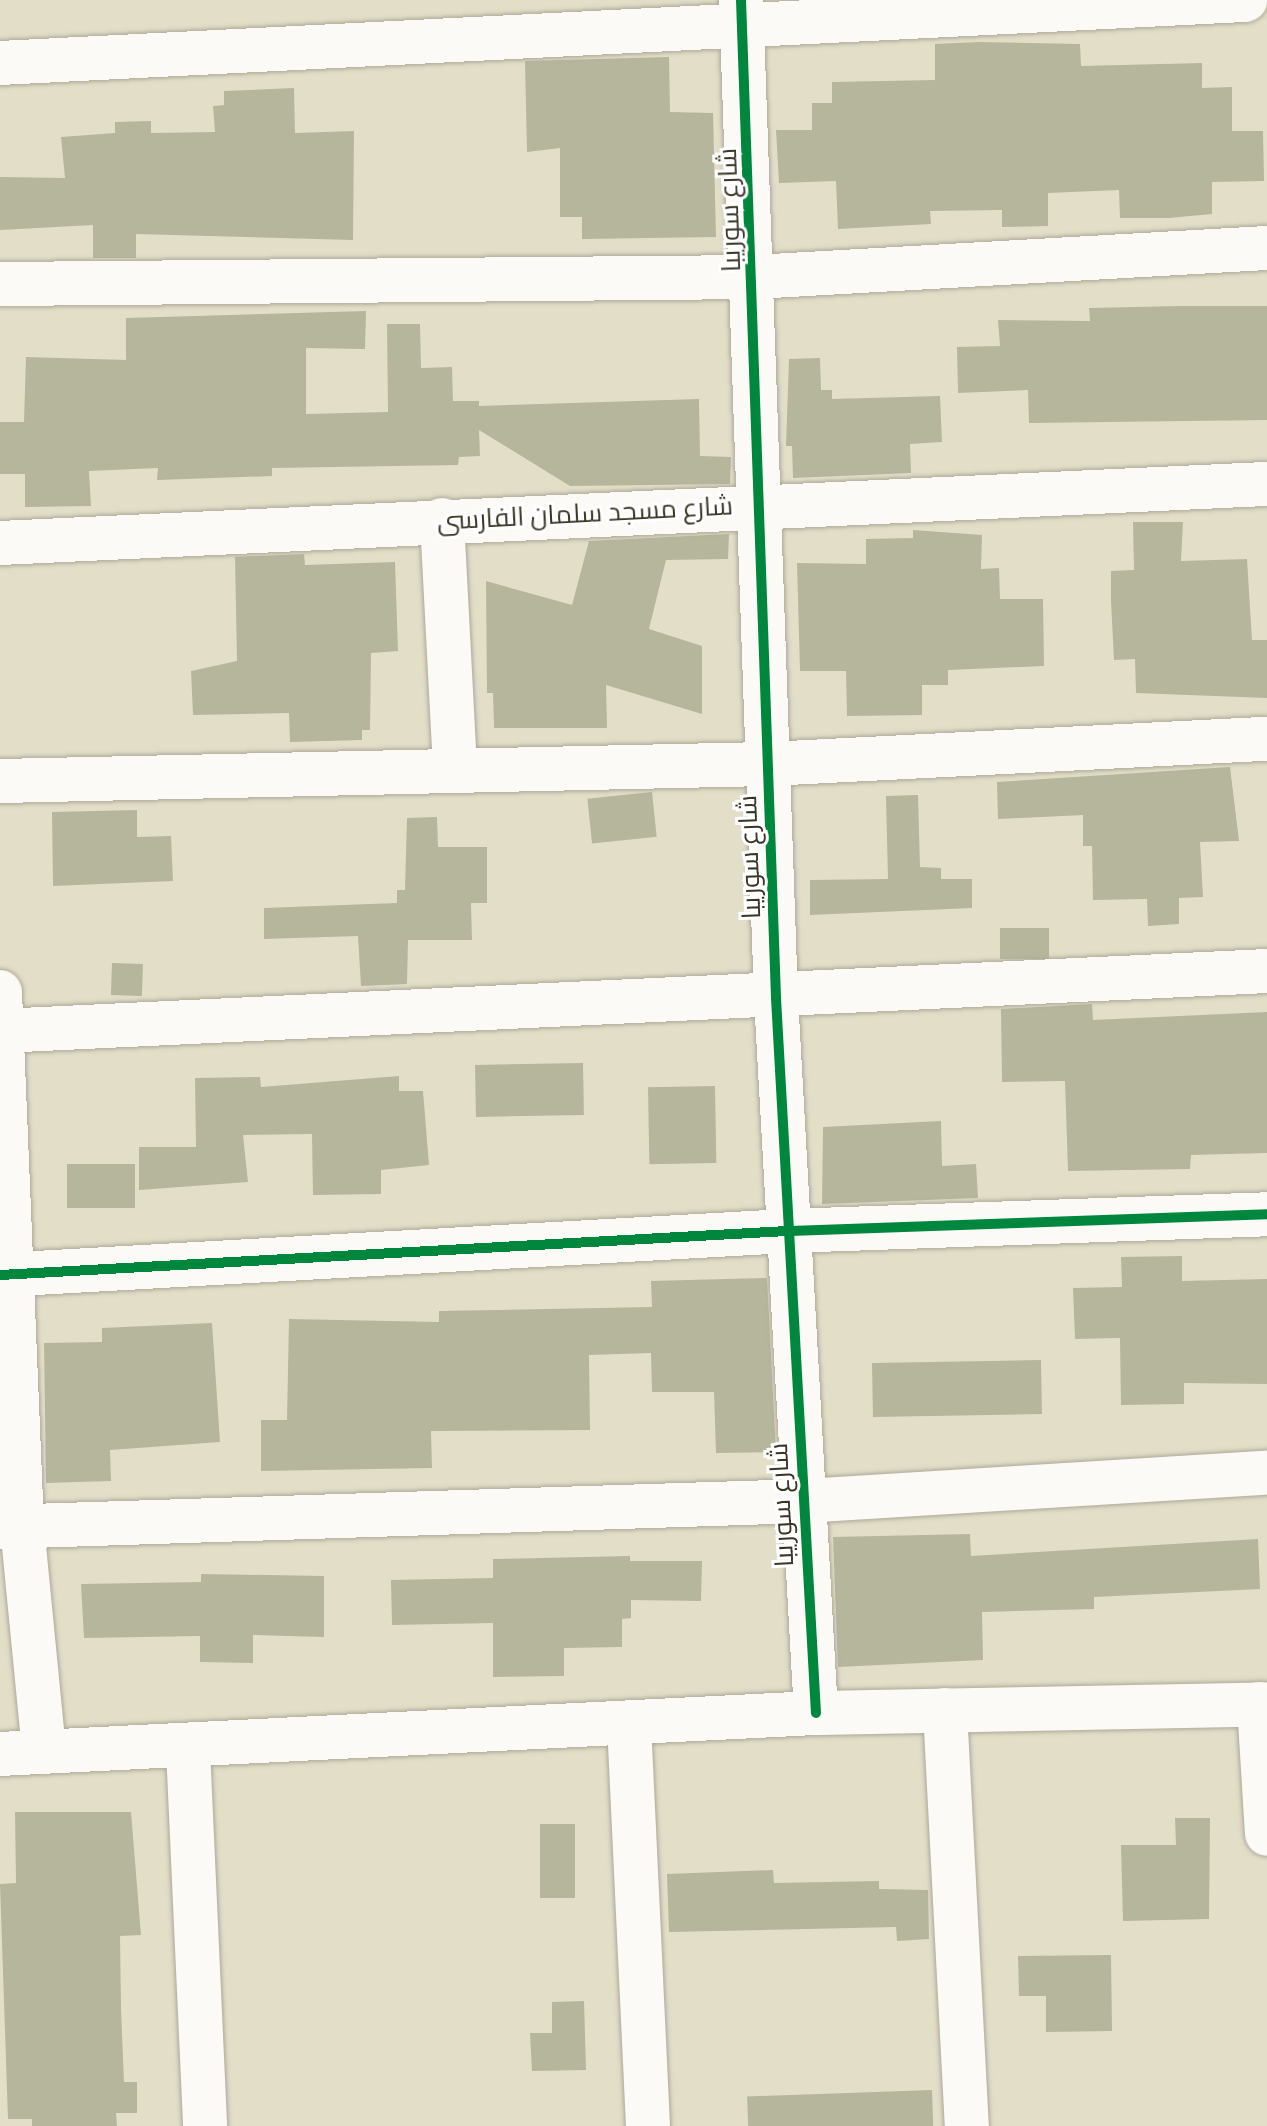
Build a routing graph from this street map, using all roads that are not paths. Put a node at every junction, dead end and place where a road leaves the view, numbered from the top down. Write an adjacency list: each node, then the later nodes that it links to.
1 (1245, 0): 2 (street)
2 (742, 11): 3 (street); 5 (street, شارع سوريبا)
3 (0, 63)
4 (1267, 248): 5 (street)
5 (754, 277): 6 (street); 8 (street, شارع سوريبا)
6 (0, 284)
7 (1267, 484): 8 (street, شارع مسجد سلمان الفارسى)
8 (761, 503): 9 (street, شارع مسجد سلمان الفارسى); 12 (street, شارع سوريبا)
9 (442, 520): 10 (street, شارع مسجد سلمان الفارسى); 13 (street)
10 (0, 543)
11 (1267, 739): 12 (street)
12 (768, 764): 13 (street); 16 (street, شارع سوريبا)
13 (455, 771): 14 (street)
14 (0, 781)
15 (1267, 971): 16 (street)
16 (776, 998): 17 (street); 19 (street, شارع سوريبا)
17 (1, 1018): 20 (street)
18 (1267, 1214): 19 (street)
19 (788, 1231): 20 (street); 22 (street, شارع سوريبا)
20 (7, 1275): 23 (street)
21 (1267, 1473): 22 (street)
22 (803, 1501): 23 (street); 26 (street, شارع سوريبا)
23 (11, 1527): 29 (street)
24 (1263, 1704): 25 (street); 31 (street)
25 (945, 1710): 26 (street); 34 (street)
26 (816, 1713): 27 (street)
27 (629, 1723): 28 (street); 33 (street)
28 (188, 1749): 29 (street); 32 (street)
29 (44, 1752): 30 (street)
30 (0, 1754)
31 (1267, 1834)
32 (205, 2126)
33 (648, 2126)
34 (967, 2126)

